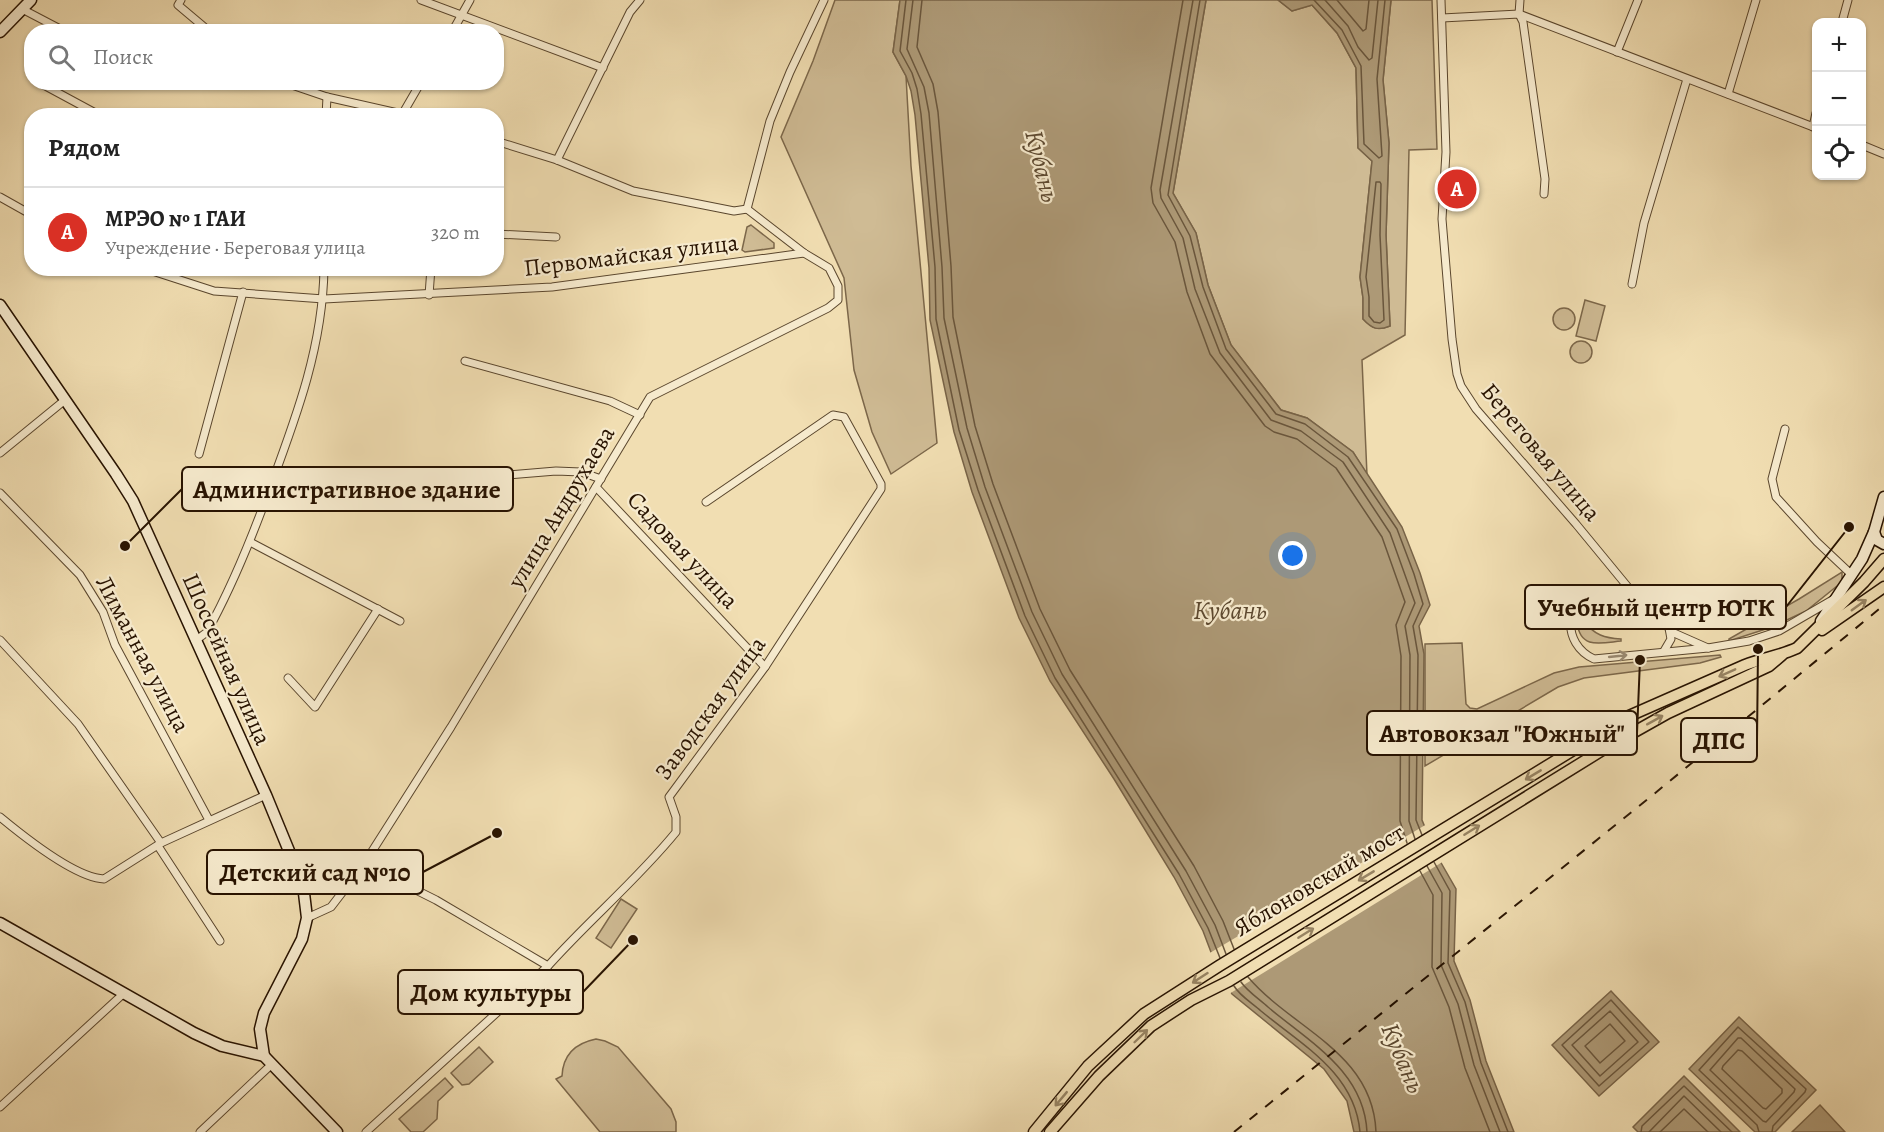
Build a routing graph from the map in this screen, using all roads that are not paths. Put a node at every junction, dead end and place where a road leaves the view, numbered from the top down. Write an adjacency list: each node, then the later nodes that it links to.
1 (31, 0): 12 (main road)
2 (421, 0): 14 (street)
3 (470, 0): 14 (street)
4 (640, 0): 24 (street)
5 (824, 0): 42 (street)
6 (1441, 0): 15 (street, Береговая улица)
7 (1520, 0): 13 (street)
8 (1638, 0): 23 (street)
9 (1756, 0): 29 (street)
10 (1848, 0): 16 (street)
11 (179, 3): 18 (street)
12 (22, 9): 17 (street); 22 (main road)
13 (1519, 14): 15 (street); 23 (street); 40 (street)
14 (462, 15): 19 (street); 20 (street)
15 (1442, 18): 75 (street, Береговая улица)
16 (1843, 18)
17 (51, 24)
18 (201, 24)
19 (457, 24)
20 (486, 24)
21 (504, 31): 24 (street)
22 (0, 32)
23 (1617, 52): 25 (street)
24 (603, 68): 39 (street)
25 (1687, 79): 29 (street); 50 (street)
26 (53, 90): 31 (street)
27 (306, 90): 30 (street)
28 (416, 90): 34 (street)
29 (1728, 94): 35 (street)
30 (327, 97): 32 (street); 33 (street)
31 (87, 108)
32 (327, 108)
33 (379, 108)
34 (406, 108)
35 (1812, 126)
36 (504, 143): 39 (street)
37 (1866, 147): 38 (street)
38 (1884, 154)
39 (557, 160): 42 (street)
40 (1544, 194)
41 (0, 197): 43 (street)
42 (747, 208): 46 (street, улица Андрухаева)
43 (24, 210)
44 (504, 234): 45 (street)
45 (556, 237)
46 (804, 254): 52 (street, Первомайская улица); 57 (street, улица Андрухаева)
47 (168, 276): 51 (street, Первомайская улица)
48 (324, 276): 53 (street)
49 (431, 276): 52 (street)
50 (1632, 284)
51 (243, 292): 53 (street, Первомайская улица); 60 (street)
52 (429, 295): 53 (street, Первомайская улица)
53 (324, 299): 61 (street)
54 (0, 305): 56 (main road, Шоссейная улица)
55 (465, 361): 57 (street)
56 (66, 400): 59 (street); 82 (main road, Шоссейная улица)
57 (640, 415): 62 (street, улица Андрухаева)
58 (1785, 429): 72 (street)
59 (0, 453)
60 (199, 454)
61 (274, 478): 62 (street, Садовая улица); 68 (street)
62 (601, 478): 63 (street, улица Андрухаева)
63 (596, 487): 86 (street, Садовая улица); 92 (street, улица Андрухаева)
64 (0, 493): 90 (street, Лиманная улица)
65 (1884, 497): 67 (main road)
66 (706, 502): 86 (street, Заводская улица)
67 (1874, 532): 69 (main road); 70 (main road)
68 (250, 542): 77 (street); 82 (street)
69 (1884, 544)
70 (1863, 559): 72 (main road); 73 (main road)
71 (1884, 562): 73 (main road)
72 (1852, 575): 76 (main road)
73 (1864, 582): 74 (main road); 80 (main road)
74 (1882, 588): 80 (main road, one-way to 74)
75 (1632, 592): 79 (street, Береговая улица); 84 (street, one-way to 84)
76 (1835, 598): 80 (main road); 83 (street)
77 (378, 609): 78 (street); 87 (street)
78 (400, 621)
79 (1669, 627): 83 (street, Береговая улица); 84 (street)
80 (1809, 638): 85 (main road, Яблоновский мост)
81 (0, 640): 91 (street)
82 (195, 641): 88 (main road, Шоссейная улица)
83 (1708, 648): 84 (street)
84 (1664, 651)
85 (1782, 655): 103 (main road, Яблоновский мост, one-way to 103); 104 (main road, Яблоновский мост, one-way to 85)
86 (765, 667): 96 (street, Заводская улица)
87 (288, 678)
88 (266, 795): 90 (street); 93 (main road, Шоссейная улица)
89 (0, 817): 91 (street)
90 (209, 820): 91 (street)
91 (159, 845): 95 (street)
92 (364, 864): 93 (street, улица Андрухаева); 96 (street)
93 (307, 918): 98 (main road, Шоссейная улица)
94 (0, 923): 97 (main road)
95 (220, 940)
96 (548, 966): 102 (street, Заводская улица)
97 (123, 994): 98 (main road); 99 (street)
98 (268, 1060): 100 (street); 101 (main road)
99 (0, 1107)
100 (200, 1132)
101 (337, 1132)
102 (366, 1132)
103 (1034, 1132)
104 (1050, 1132)

